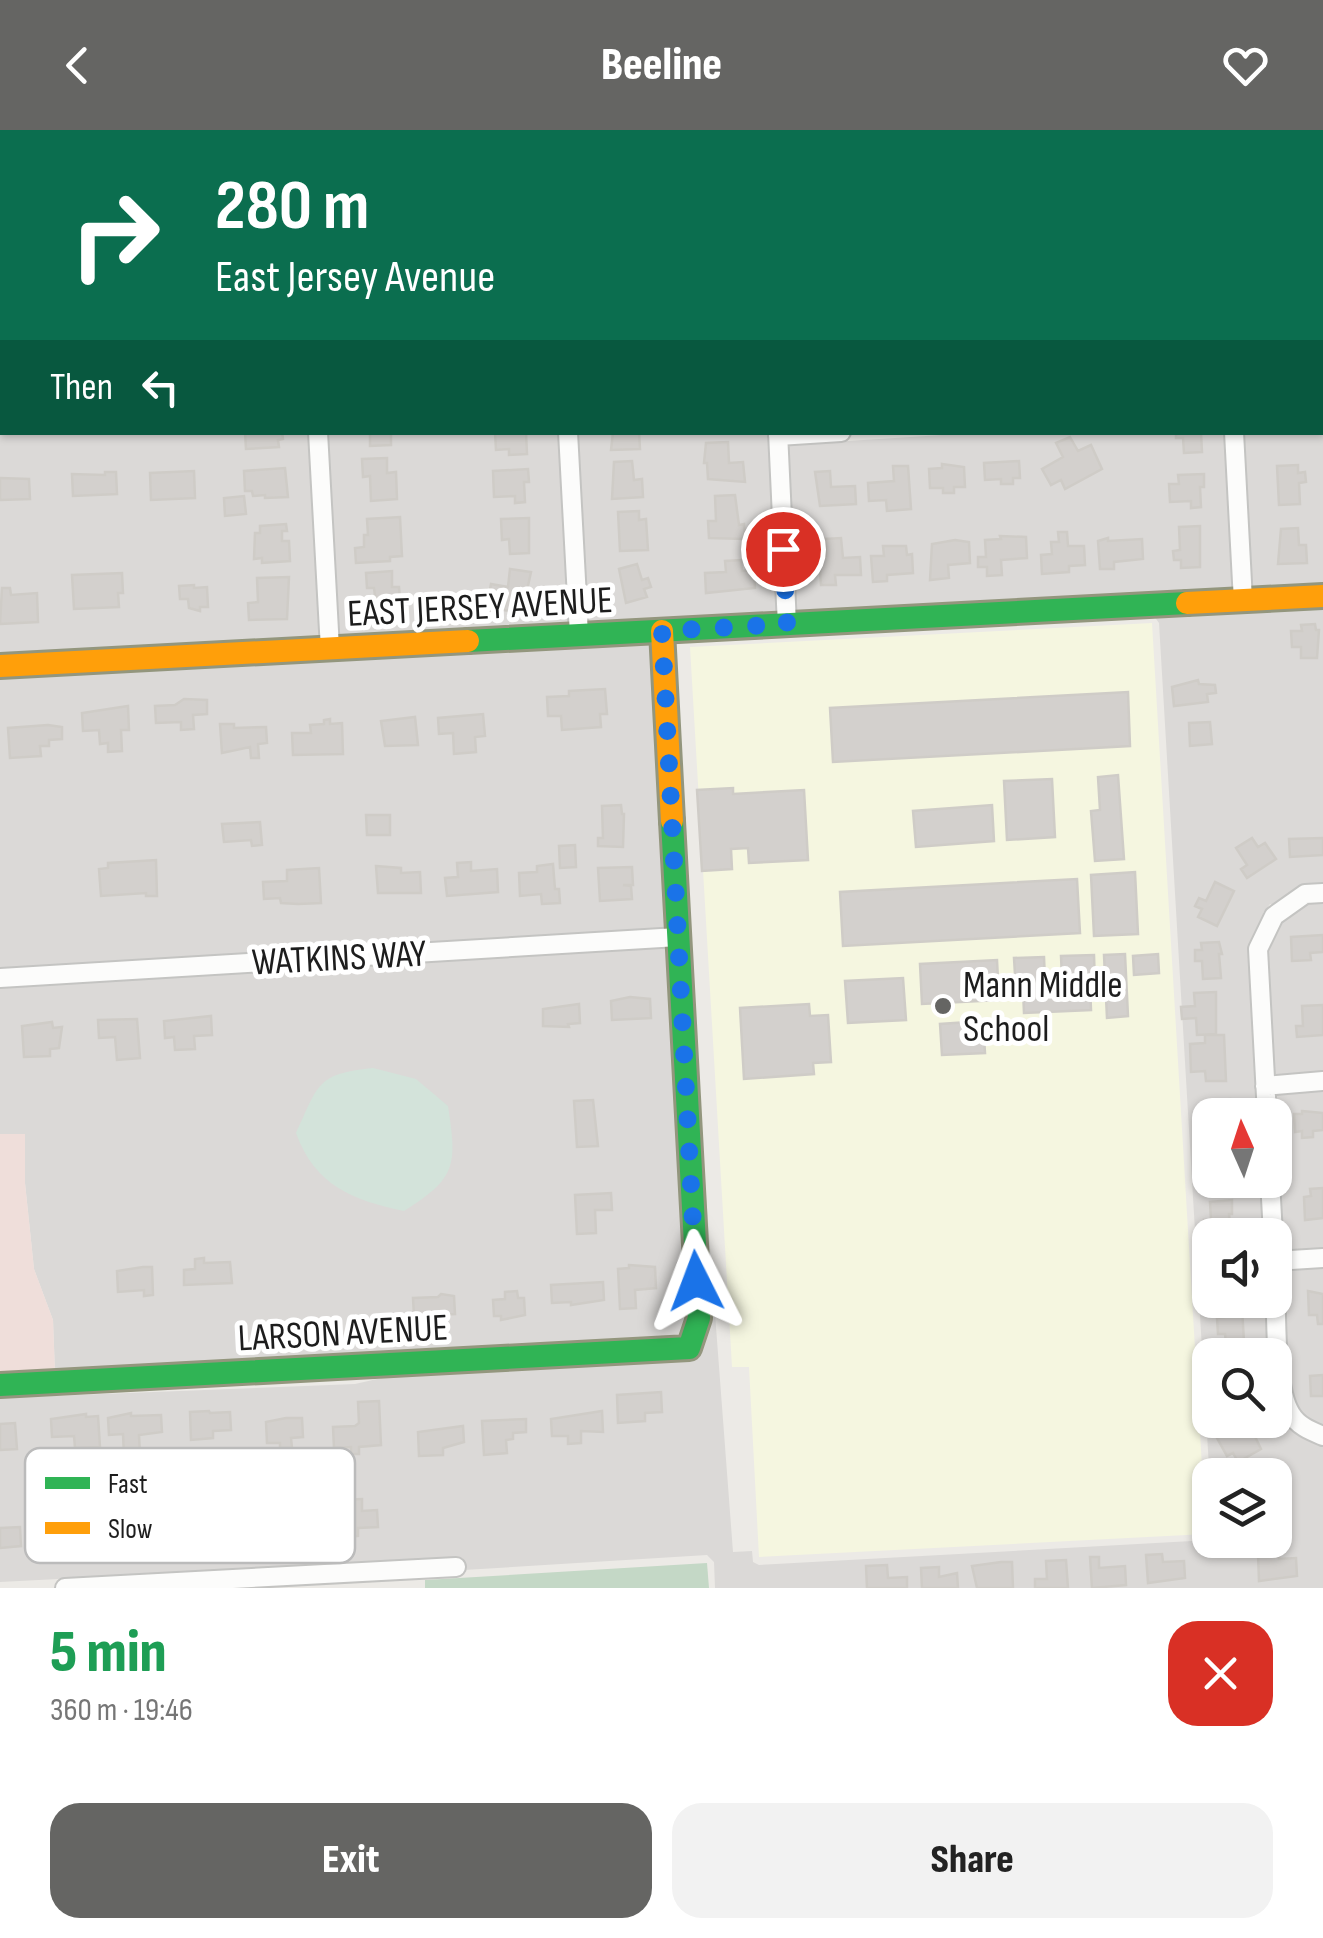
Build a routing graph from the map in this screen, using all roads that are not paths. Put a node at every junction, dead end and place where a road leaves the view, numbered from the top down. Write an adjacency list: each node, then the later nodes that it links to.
1 (318, 435): 10 (street)
2 (568, 435): 9 (street)
3 (778, 435): 7 (street)
4 (1234, 435): 6 (street)
5 (1323, 596): 6 (street, EAST JERSEY AVENUE)
6 (1244, 600): 7 (street, EAST JERSEY AVENUE)
7 (787, 624): 8 (street, EAST JERSEY AVENUE)
8 (662, 631): 9 (street, EAST JERSEY AVENUE); 13 (street)
9 (579, 636): 10 (street, EAST JERSEY AVENUE)
10 (330, 648): 11 (street, EAST JERSEY AVENUE)
11 (0, 666)
12 (1323, 892): 16 (street)
13 (678, 937): 14 (street, WATKINS WAY); 21 (street, LARSON AVENUE)
14 (0, 978)
15 (1323, 1081): 16 (street)
16 (1266, 1086): 17 (street)
17 (1266, 1098)
18 (1323, 1258): 19 (street)
19 (1292, 1260)
20 (1277, 1318): 22 (street)
21 (0, 1385)
22 (1323, 1436)
23 (456, 1567): 24 (street)
24 (65, 1588)

